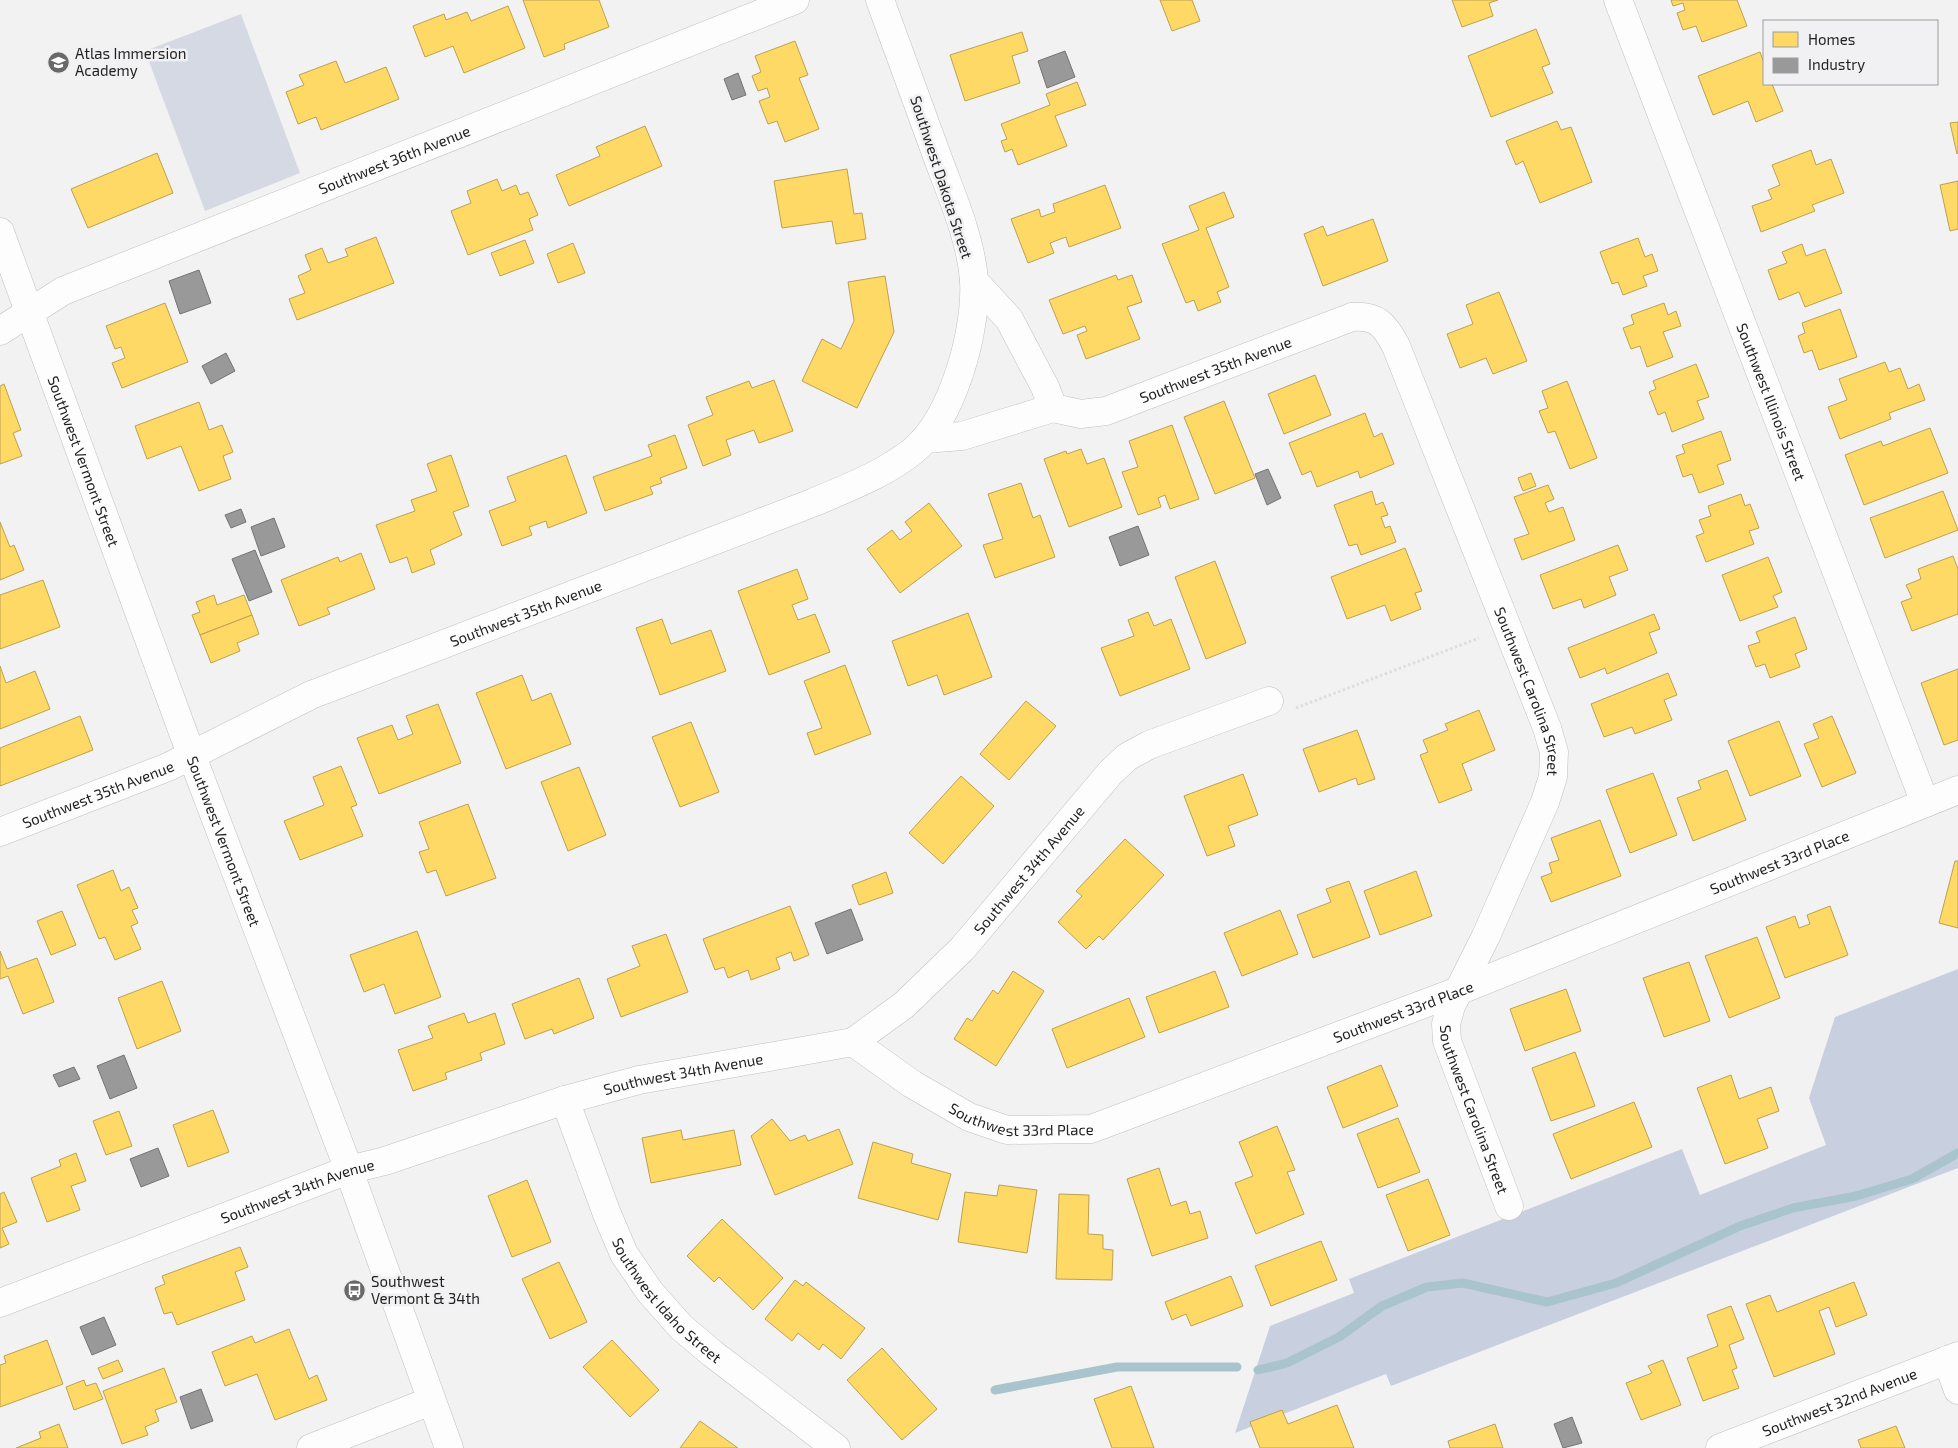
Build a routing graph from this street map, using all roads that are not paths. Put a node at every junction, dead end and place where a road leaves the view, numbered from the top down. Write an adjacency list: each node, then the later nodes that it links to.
1 (795, 0): 6 (street, Southwest 36th Avenue)
2 (880, 0): 5 (street, Southwest Dakota Street)
3 (1618, 0): 14 (street, Southwest Illinois Street)
4 (0, 232): 6 (street, Southwest Vermont Street)
5 (974, 281): 9 (street); 10 (street, Southwest Dakota Street)
6 (29, 314): 8 (street, Southwest 36th Avenue); 12 (street, Southwest Vermont Street)
7 (1376, 320): 9 (street, Southwest 35th Avenue); 16 (street, Southwest Carolina Street)
8 (0, 331)
9 (1053, 408): 10 (street, Southwest 35th Avenue)
10 (925, 439): 12 (street, Southwest 35th Avenue)
11 (1269, 701): 17 (street, Southwest 34th Avenue)
12 (192, 755): 15 (street, Southwest 35th Avenue); 19 (street, Southwest Vermont Street)
13 (1958, 790): 14 (street, Southwest 33rd Place)
14 (1925, 803): 16 (street, Southwest 33rd Place)
15 (0, 832)
16 (1458, 991): 17 (street, Southwest 33rd Place); 20 (street, Southwest Carolina Street)
17 (853, 1042): 18 (street, Southwest 34th Avenue)
18 (565, 1100): 19 (street, Southwest 34th Avenue); 27 (street, Southwest Idaho Street)
19 (348, 1170): 21 (street, Southwest 34th Avenue); 24 (street, Southwest Vermont Street)
20 (1509, 1206)
21 (0, 1303)
22 (1952, 1358): 23 (street); 28 (street, Southwest 32nd Avenue)
23 (1958, 1390)
24 (431, 1400): 25 (street); 26 (street, Southwest Vermont Street)
25 (311, 1448)
26 (449, 1448)
27 (836, 1448)
28 (1720, 1448)

